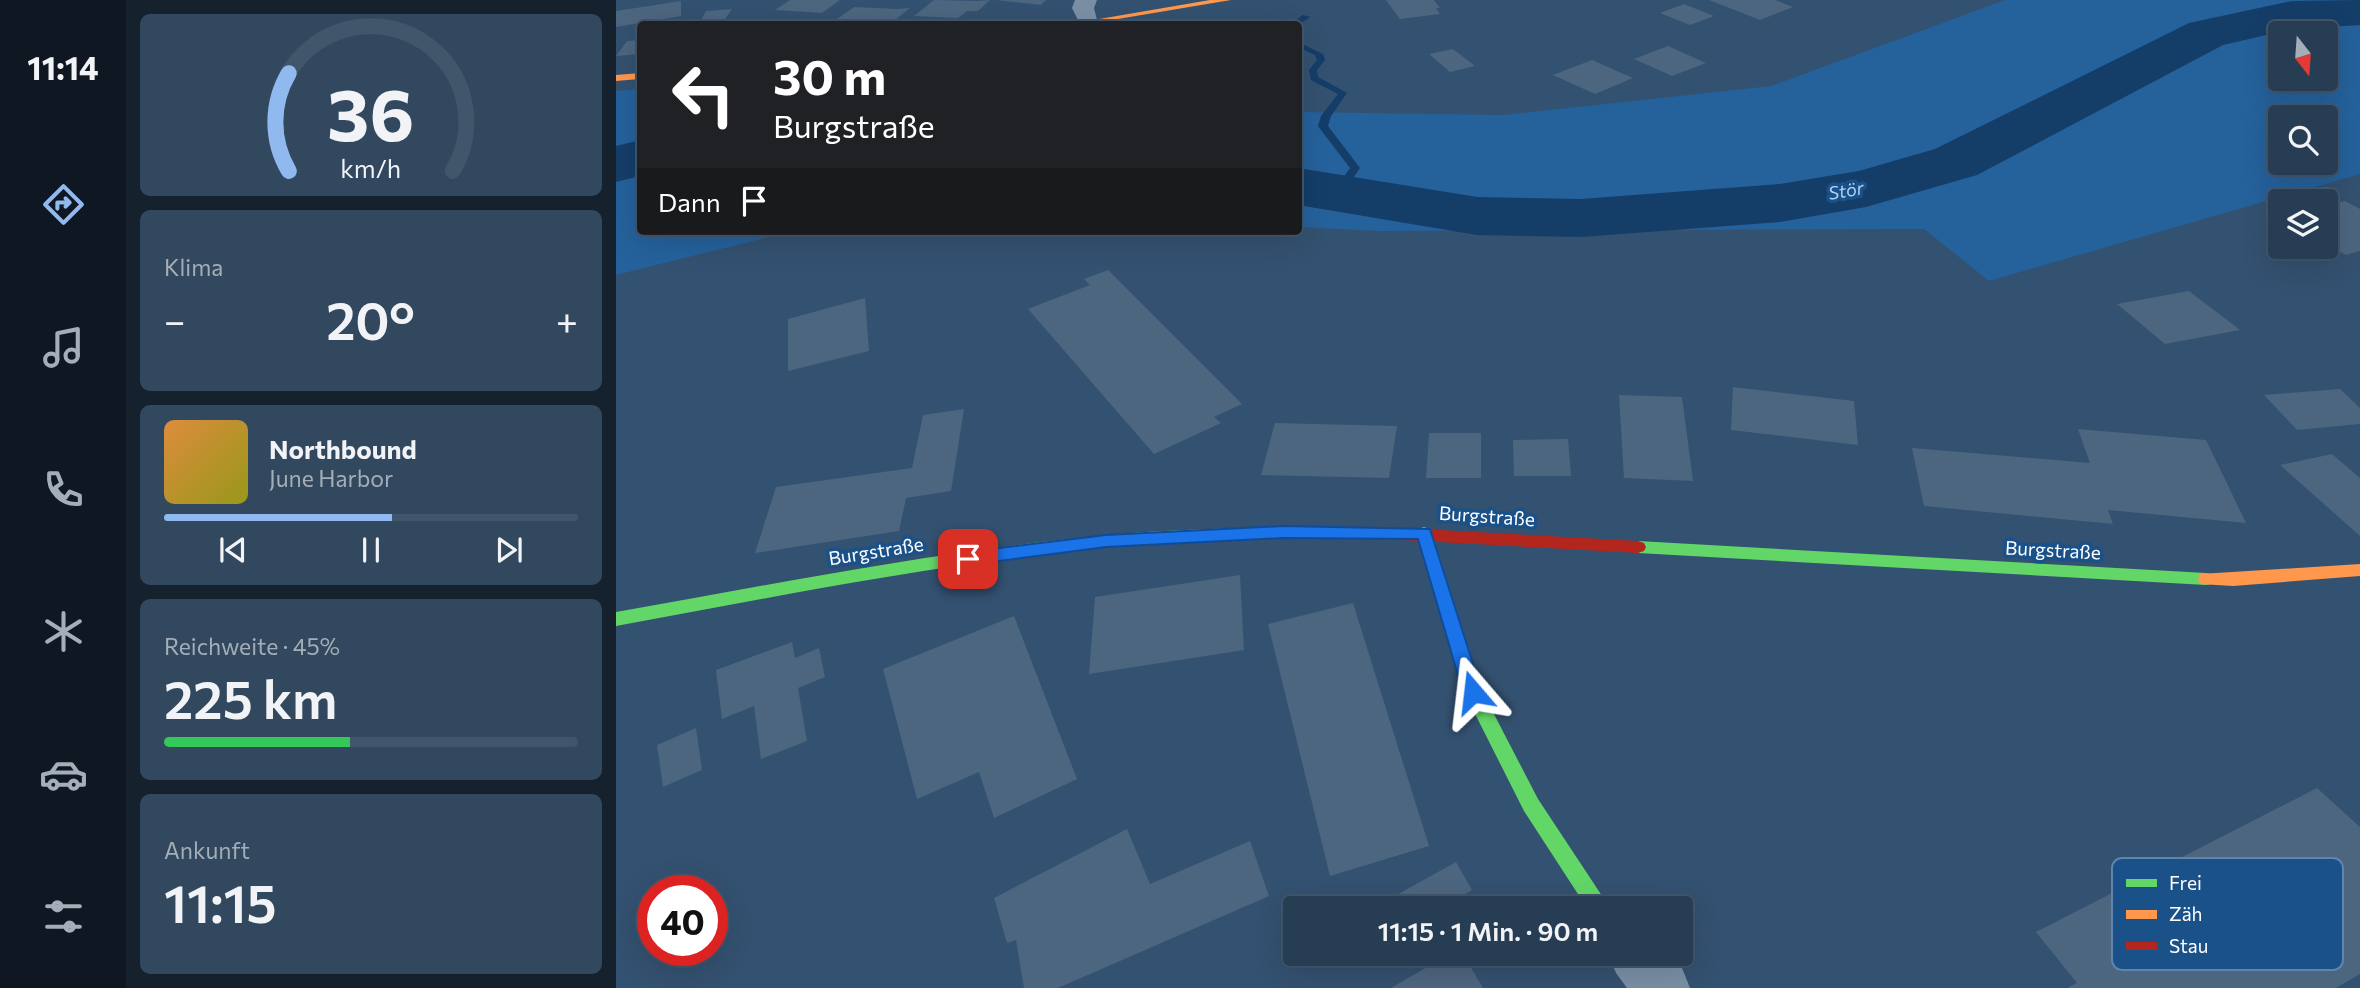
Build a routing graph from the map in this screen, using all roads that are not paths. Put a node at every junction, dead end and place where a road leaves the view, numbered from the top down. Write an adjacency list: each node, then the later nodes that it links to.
1 (1086, 0): 3 (street)
2 (1227, 0): 4 (street)
3 (1081, 21)
4 (1094, 21)
5 (637, 76): 6 (street)
6 (616, 78)
7 (1424, 533): 8 (street, Burgstraße); 9 (street, Burgstraße); 10 (street)
8 (2360, 569)
9 (616, 619)
10 (1591, 896)
11 (1645, 966): 12 (street)
12 (1662, 988)

